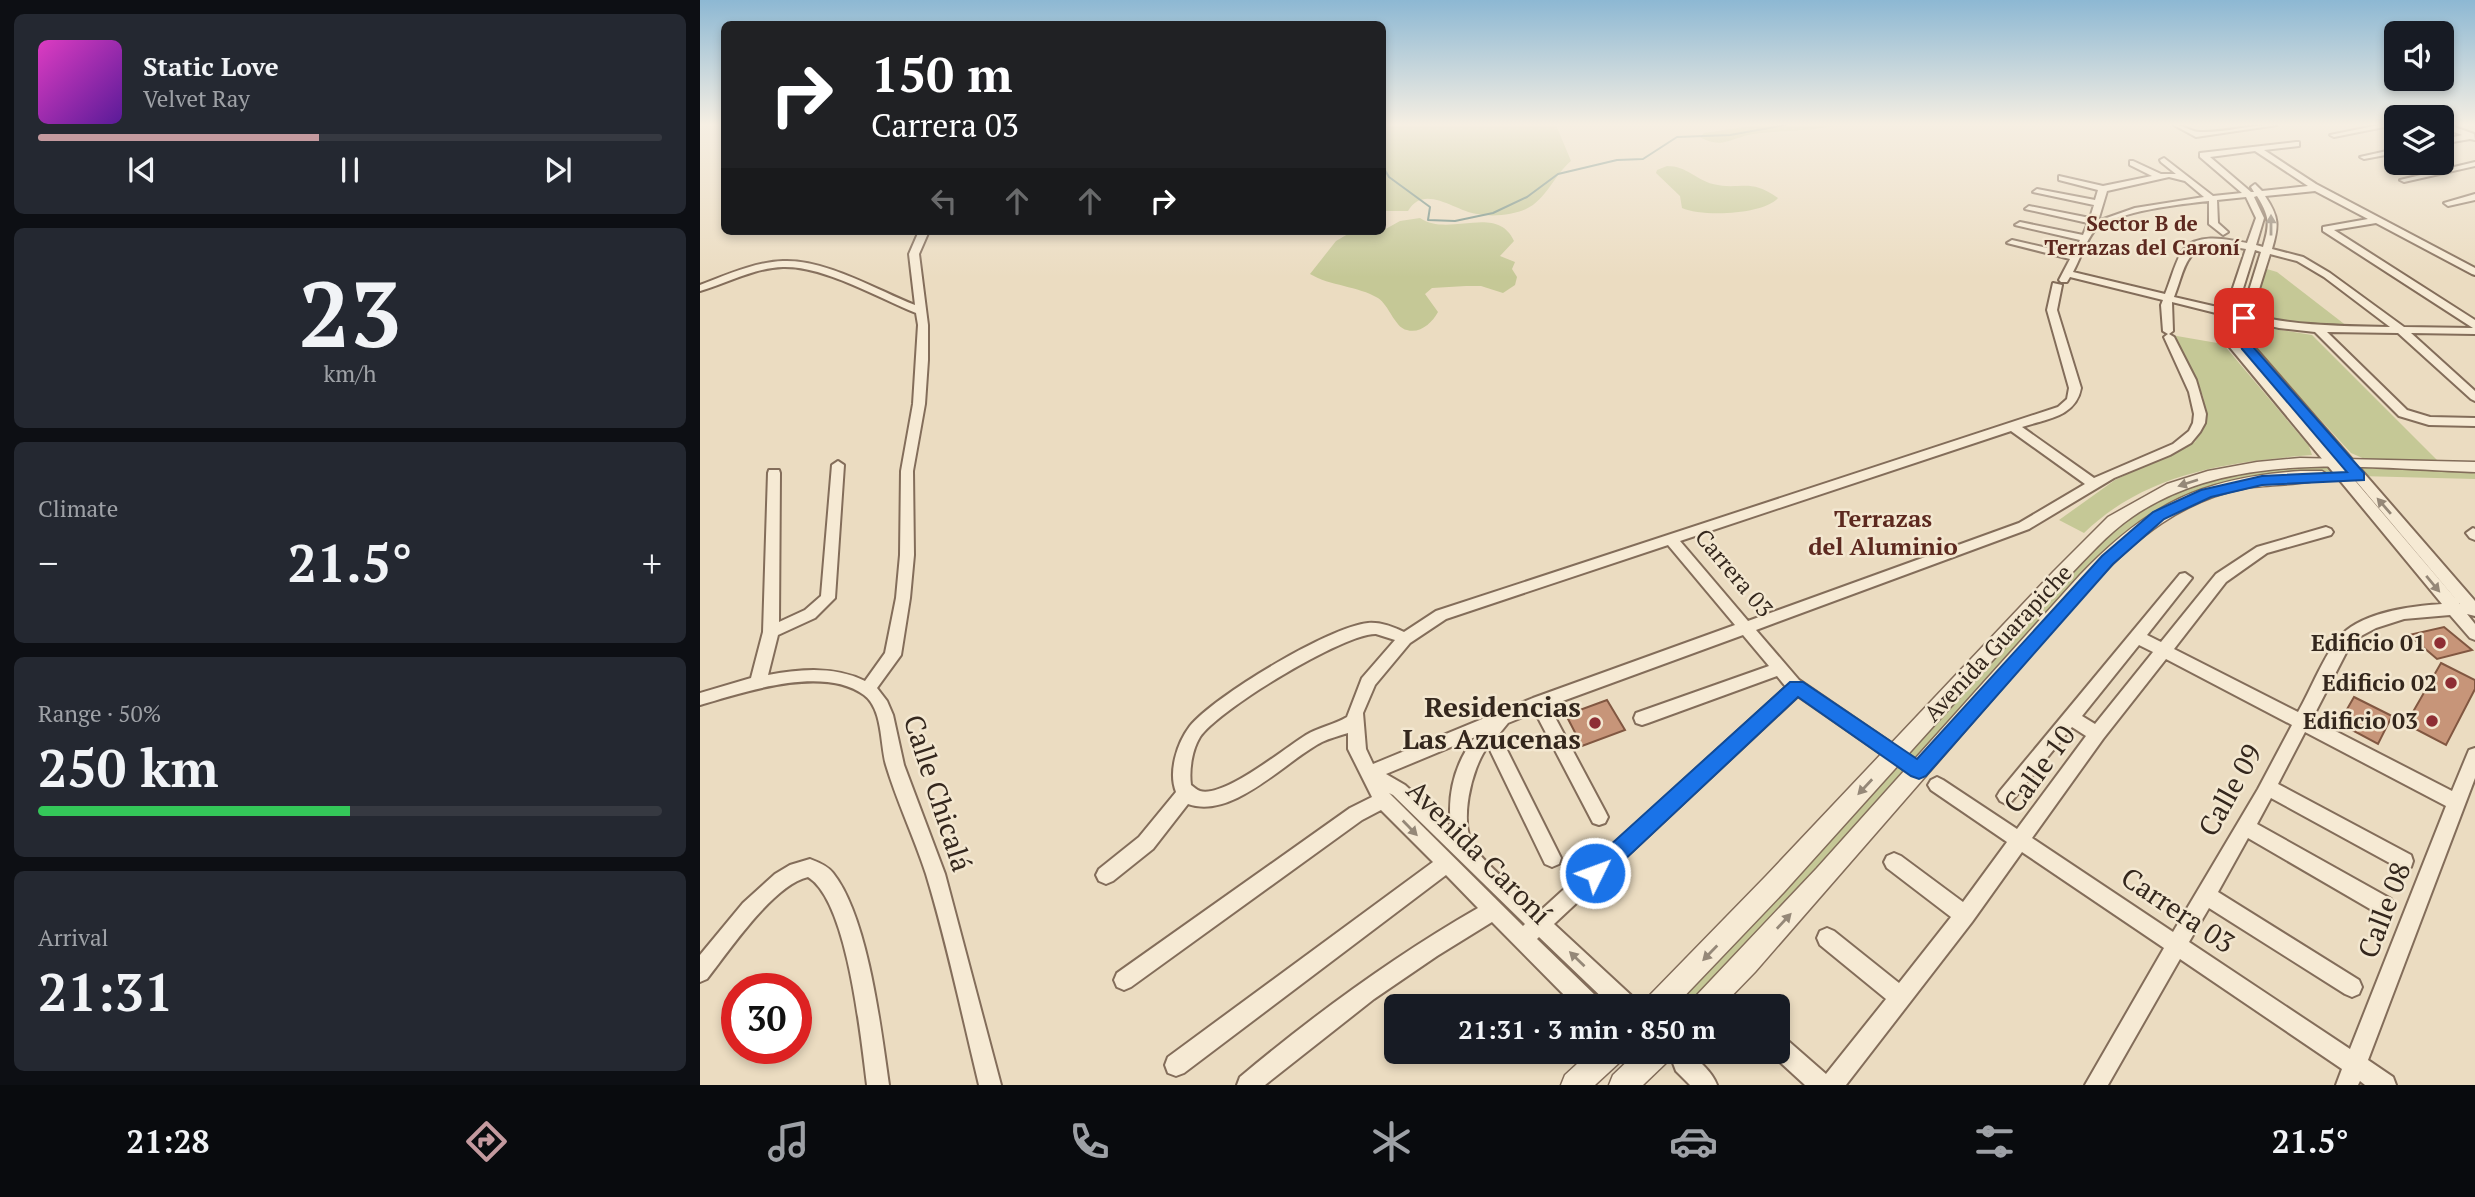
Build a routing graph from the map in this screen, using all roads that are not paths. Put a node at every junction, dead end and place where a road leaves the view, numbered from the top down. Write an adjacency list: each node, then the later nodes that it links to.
1 (2158, 176): 2 (street); 12 (street)
2 (2163, 176)
3 (2174, 176): 9 (street)
4 (2184, 176): 9 (street)
5 (2232, 176): 14 (street)
6 (2298, 176): 11 (street)
7 (2423, 176): 10 (street)
8 (2062, 178): 12 (street)
9 (2190, 180): 16 (street)
10 (2404, 180)
11 (2317, 188): 14 (street); 20 (street)
12 (2104, 189): 17 (street)
13 (2037, 192): 17 (street)
14 (2256, 196): 16 (street); 27 (street); 28 (street, one-way to 14)
15 (2475, 197): 18 (street)
16 (2213, 200): 22 (street); 23 (street)
17 (2099, 203): 22 (street)
18 (2448, 203)
19 (2029, 209): 22 (street)
20 (2378, 220): 30 (street); 37 (street)
21 (2020, 225): 25 (street)
22 (2092, 225): 25 (street)
23 (2223, 232)
24 (922, 235): 34 (street)
25 (2086, 239): 29 (street)
26 (2012, 243): 29 (street)
27 (2253, 247): 28 (street); 33 (street); 35 (street)
28 (2266, 250): 36 (street); 39 (street)
29 (2076, 258): 31 (street)
30 (2475, 272)
31 (2063, 280): 33 (street); 43 (street)
32 (700, 288): 34 (street)
33 (2168, 299): 35 (street); 49 (street)
34 (920, 311): 64 (street)
35 (2230, 314): 36 (street); 46 (street)
36 (2244, 318): 38 (street); 46 (street)
37 (2475, 325)
38 (2318, 329): 39 (street); 42 (street)
39 (2401, 330): 40 (street); 41 (street)
40 (2475, 331)
41 (2475, 397)
42 (2475, 422)
43 (2015, 428): 49 (street); 51 (street)
44 (838, 465): 56 (street)
45 (2475, 467): 46 (street, Avenida Guarapiche)
46 (2346, 470): 48 (street, Avenida Guarapiche); 53 (street, one-way to 53); 54 (street, one-way to 46); 74 (street, Avenida Guarapiche, one-way to 74); 76 (street, Avenida Guarapiche)
47 (774, 473): 56 (street)
48 (2475, 479)
49 (2094, 484): 55 (street)
50 (2326, 532): 60 (street, Calle 10)
51 (1671, 539): 55 (street, Carrera 03); 59 (street)
52 (2185, 578): 58 (street)
53 (2454, 609): 54 (street, Calle 09); 57 (street); 71 (street, Calle 09)
54 (2474, 610)
55 (1747, 629): 61 (street, Carrera 03); 66 (street)
56 (771, 632): 62 (street)
57 (2475, 634)
58 (2136, 636): 60 (street); 68 (street)
59 (1405, 639): 70 (street); 80 (street)
60 (2165, 650): 71 (street); 73 (street, Calle 10)
61 (1778, 669): 63 (street, Carrera 03); 69 (street)
62 (758, 683): 64 (street); 65 (street)
63 (1797, 687): 74 (street, Carrera 03); 97 (street)
64 (867, 690): 116 (street, Calle Chicalá)
65 (700, 699)
66 (1539, 703): 67 (street); 84 (street)
67 (1506, 716): 72 (street); 77 (street)
68 (2070, 717): 73 (street); 81 (street)
69 (1642, 718)
70 (1354, 722): 77 (street); 80 (street)
71 (2302, 722): 79 (street, Calle 09); 83 (street)
72 (1489, 732): 87 (street); 88 (street)
73 (2097, 734): 86 (street, Calle 10)
74 (1895, 755): 76 (street, Carrera 03); 106 (street, Avenida Guarapiche, one-way to 106)
75 (2475, 755): 83 (street, Calle 08)
76 (1919, 771): 107 (street, Avenida Guarapiche, one-way to 76)
77 (1370, 773): 82 (street, Avenida Caroní); 87 (street, Avenida Caroní)
78 (1937, 785): 86 (street, Carrera 03)
79 (2268, 786): 85 (street, Calle 09); 89 (street)
80 (1186, 793): 92 (street)
81 (2006, 796)
82 (1383, 800): 91 (street, Avenida Caroní, one-way to 91); 102 (street)
83 (2456, 802): 113 (street, Calle 08)
84 (1599, 817)
85 (2244, 826): 93 (street, Calle 09); 94 (street)
86 (2020, 841): 96 (street, Calle 10); 100 (street, Carrera 03)
87 (1465, 853): 97 (street, Avenida Caroní)
88 (1552, 858)
89 (2404, 861)
90 (1894, 862): 96 (street)
91 (1446, 864): 95 (street, Avenida Caroní); 114 (street)
92 (1106, 875)
93 (2206, 894): 100 (street, Calle 09); 103 (street)
94 (2384, 906)
95 (1494, 910): 99 (street, Avenida Caroní); 117 (street)
96 (1965, 915): 108 (street, Calle 10)
97 (1540, 923): 99 (street); 105 (street, Avenida Caroní, one-way to 97)
98 (1827, 938): 108 (street)
99 (1523, 939): 104 (street, Avenida Caroní)
100 (2177, 946): 113 (street, Carrera 03); 123 (street, Calle 09)
101 (700, 972): 115 (street)
102 (1124, 980)
103 (2352, 987)
104 (1578, 994)
105 (1614, 994)
106 (1668, 994)
107 (1715, 994)
108 (1900, 998): 122 (street, Calle 10)
109 (1790, 1057): 121 (street)
110 (1597, 1064): 118 (street)
111 (1639, 1064): 119 (street)
112 (1685, 1064): 120 (street)
113 (2355, 1064): 124 (street, Calle 08); 125 (street, Carrera 03)
114 (1176, 1065)
115 (878, 1085)
116 (990, 1085)
117 (1248, 1085)
118 (1575, 1085)
119 (1623, 1085)
120 (1706, 1085)
121 (1822, 1085)
122 (1832, 1085)
123 (2096, 1085)
124 (2347, 1085)
125 (2385, 1085)

